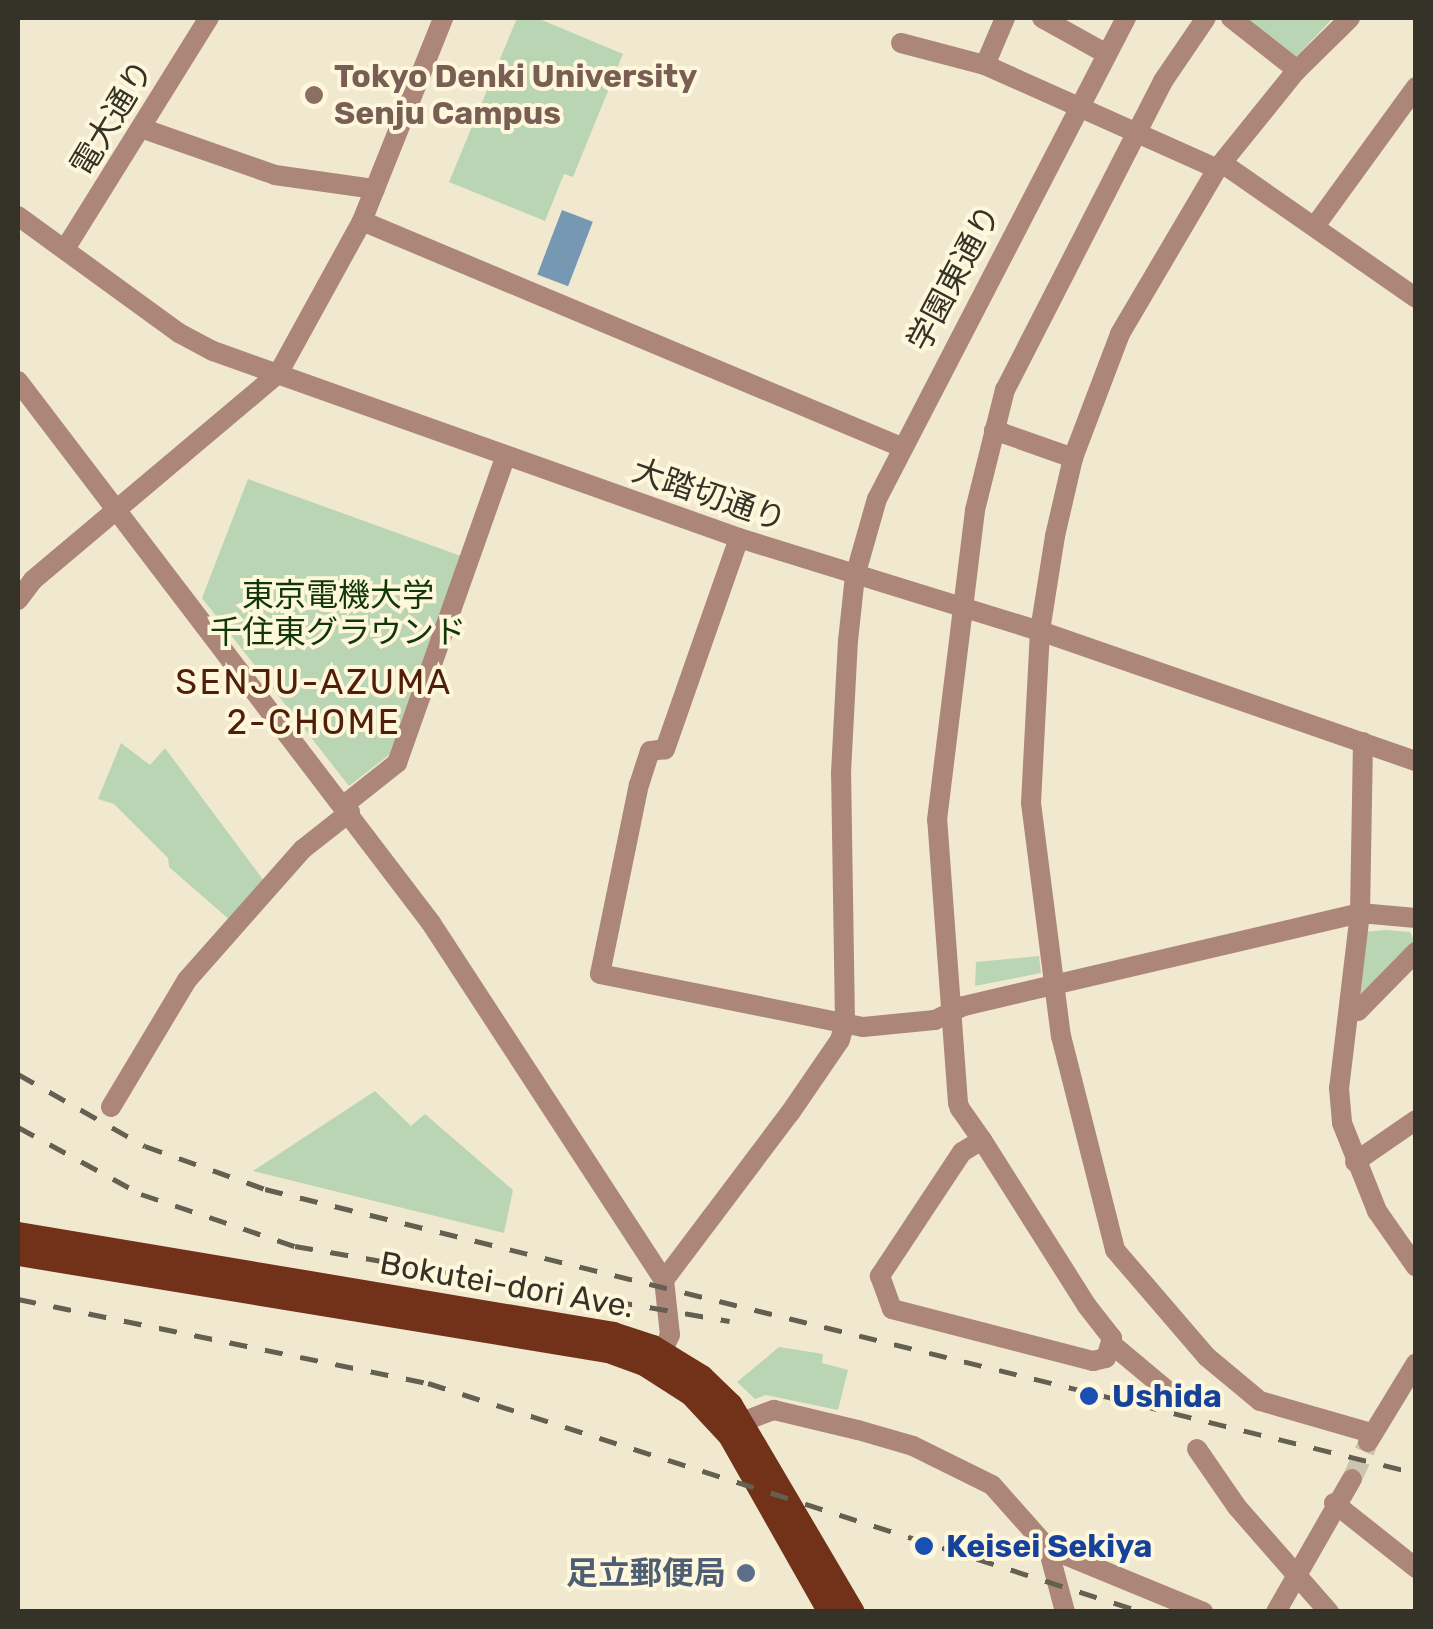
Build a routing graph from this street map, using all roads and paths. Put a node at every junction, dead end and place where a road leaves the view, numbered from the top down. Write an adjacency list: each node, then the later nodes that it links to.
1 (209, 18): 15 (street, 電大通り)
2 (444, 18): 18 (street)
3 (1004, 18): 11 (street)
4 (1042, 18): 10 (street)
5 (1126, 18): 10 (street, 学園東通り)
6 (1206, 18): 16 (street)
7 (1232, 18): 12 (street)
8 (1350, 18): 12 (street)
9 (900, 42): 11 (street)
10 (1106, 53): 14 (street, 学園東通り)
11 (985, 66): 14 (street)
12 (1298, 70): 17 (street)
13 (1416, 86): 21 (street)
14 (1082, 105): 16 (street); 27 (street, 学園東通り)
15 (141, 128): 18 (street); 22 (street, 電大通り)
16 (1138, 130): 17 (street); 26 (street)
17 (1220, 166): 21 (street); 29 (street)
18 (374, 189): 20 (street)
19 (18, 216): 22 (street, 大踏切通り)
20 (362, 221): 24 (street); 27 (street)
21 (1315, 226): 23 (street)
22 (65, 250): 24 (street, 大踏切通り)
23 (1416, 298)
24 (278, 374): 28 (street, 大踏切通り); 30 (street)
25 (18, 381): 30 (street)
26 (994, 430): 29 (street); 34 (street)
27 (901, 447): 32 (street, 学園東通り)
28 (506, 456): 31 (street, 大踏切通り); 38 (street)
29 (1073, 458): 35 (street)
30 (115, 510): 33 (street); 38 (street)
31 (739, 538): 32 (street, 大踏切通り); 45 (street)
32 (854, 576): 34 (street, 大踏切通り); 45 (street, 学園東通り)
33 (18, 600)
34 (965, 610): 35 (street, 大踏切通り); 44 (street)
35 (1040, 631): 36 (street, 大踏切通り); 42 (street)
36 (1363, 742): 37 (street, 大踏切通り); 39 (street)
37 (1416, 760)
38 (347, 809): 46 (street); 52 (street)
39 (1360, 913): 40 (street); 42 (street); 43 (street)
40 (1416, 918)
41 (1416, 952): 43 (street)
42 (1054, 985): 44 (street); 55 (street)
43 (1350, 1011): 49 (street)
44 (950, 1012): 45 (street); 48 (street)
45 (845, 1023): 52 (street)
46 (111, 1107)
47 (1416, 1120): 49 (street)
48 (982, 1140): 53 (street); 53 (street)
49 (1354, 1162): 51 (street)
50 (18, 1240): 54 (main road, Bokutei-dori Ave.)
51 (1416, 1267)
52 (664, 1280): 54 (street)
53 (1114, 1346): 56 (street)
54 (659, 1361): 57 (main road, Bokutei-dori Ave.); 64 (main road, Bokutei-dori Ave.)
55 (1416, 1363)
56 (1169, 1392)
57 (742, 1422): 61 (street); 65 (main road, Bokutei-dori Ave.)
58 (1197, 1449): 63 (street)
59 (1352, 1479): 60 (street)
60 (1334, 1503): 62 (street); 63 (street)
61 (1048, 1548): 66 (street); 67 (street)
62 (1416, 1568)
63 (1300, 1580): 68 (street); 69 (street)
64 (830, 1612)
65 (852, 1612)
66 (1065, 1612)
67 (1204, 1612)
68 (1276, 1612)
69 (1329, 1612)

